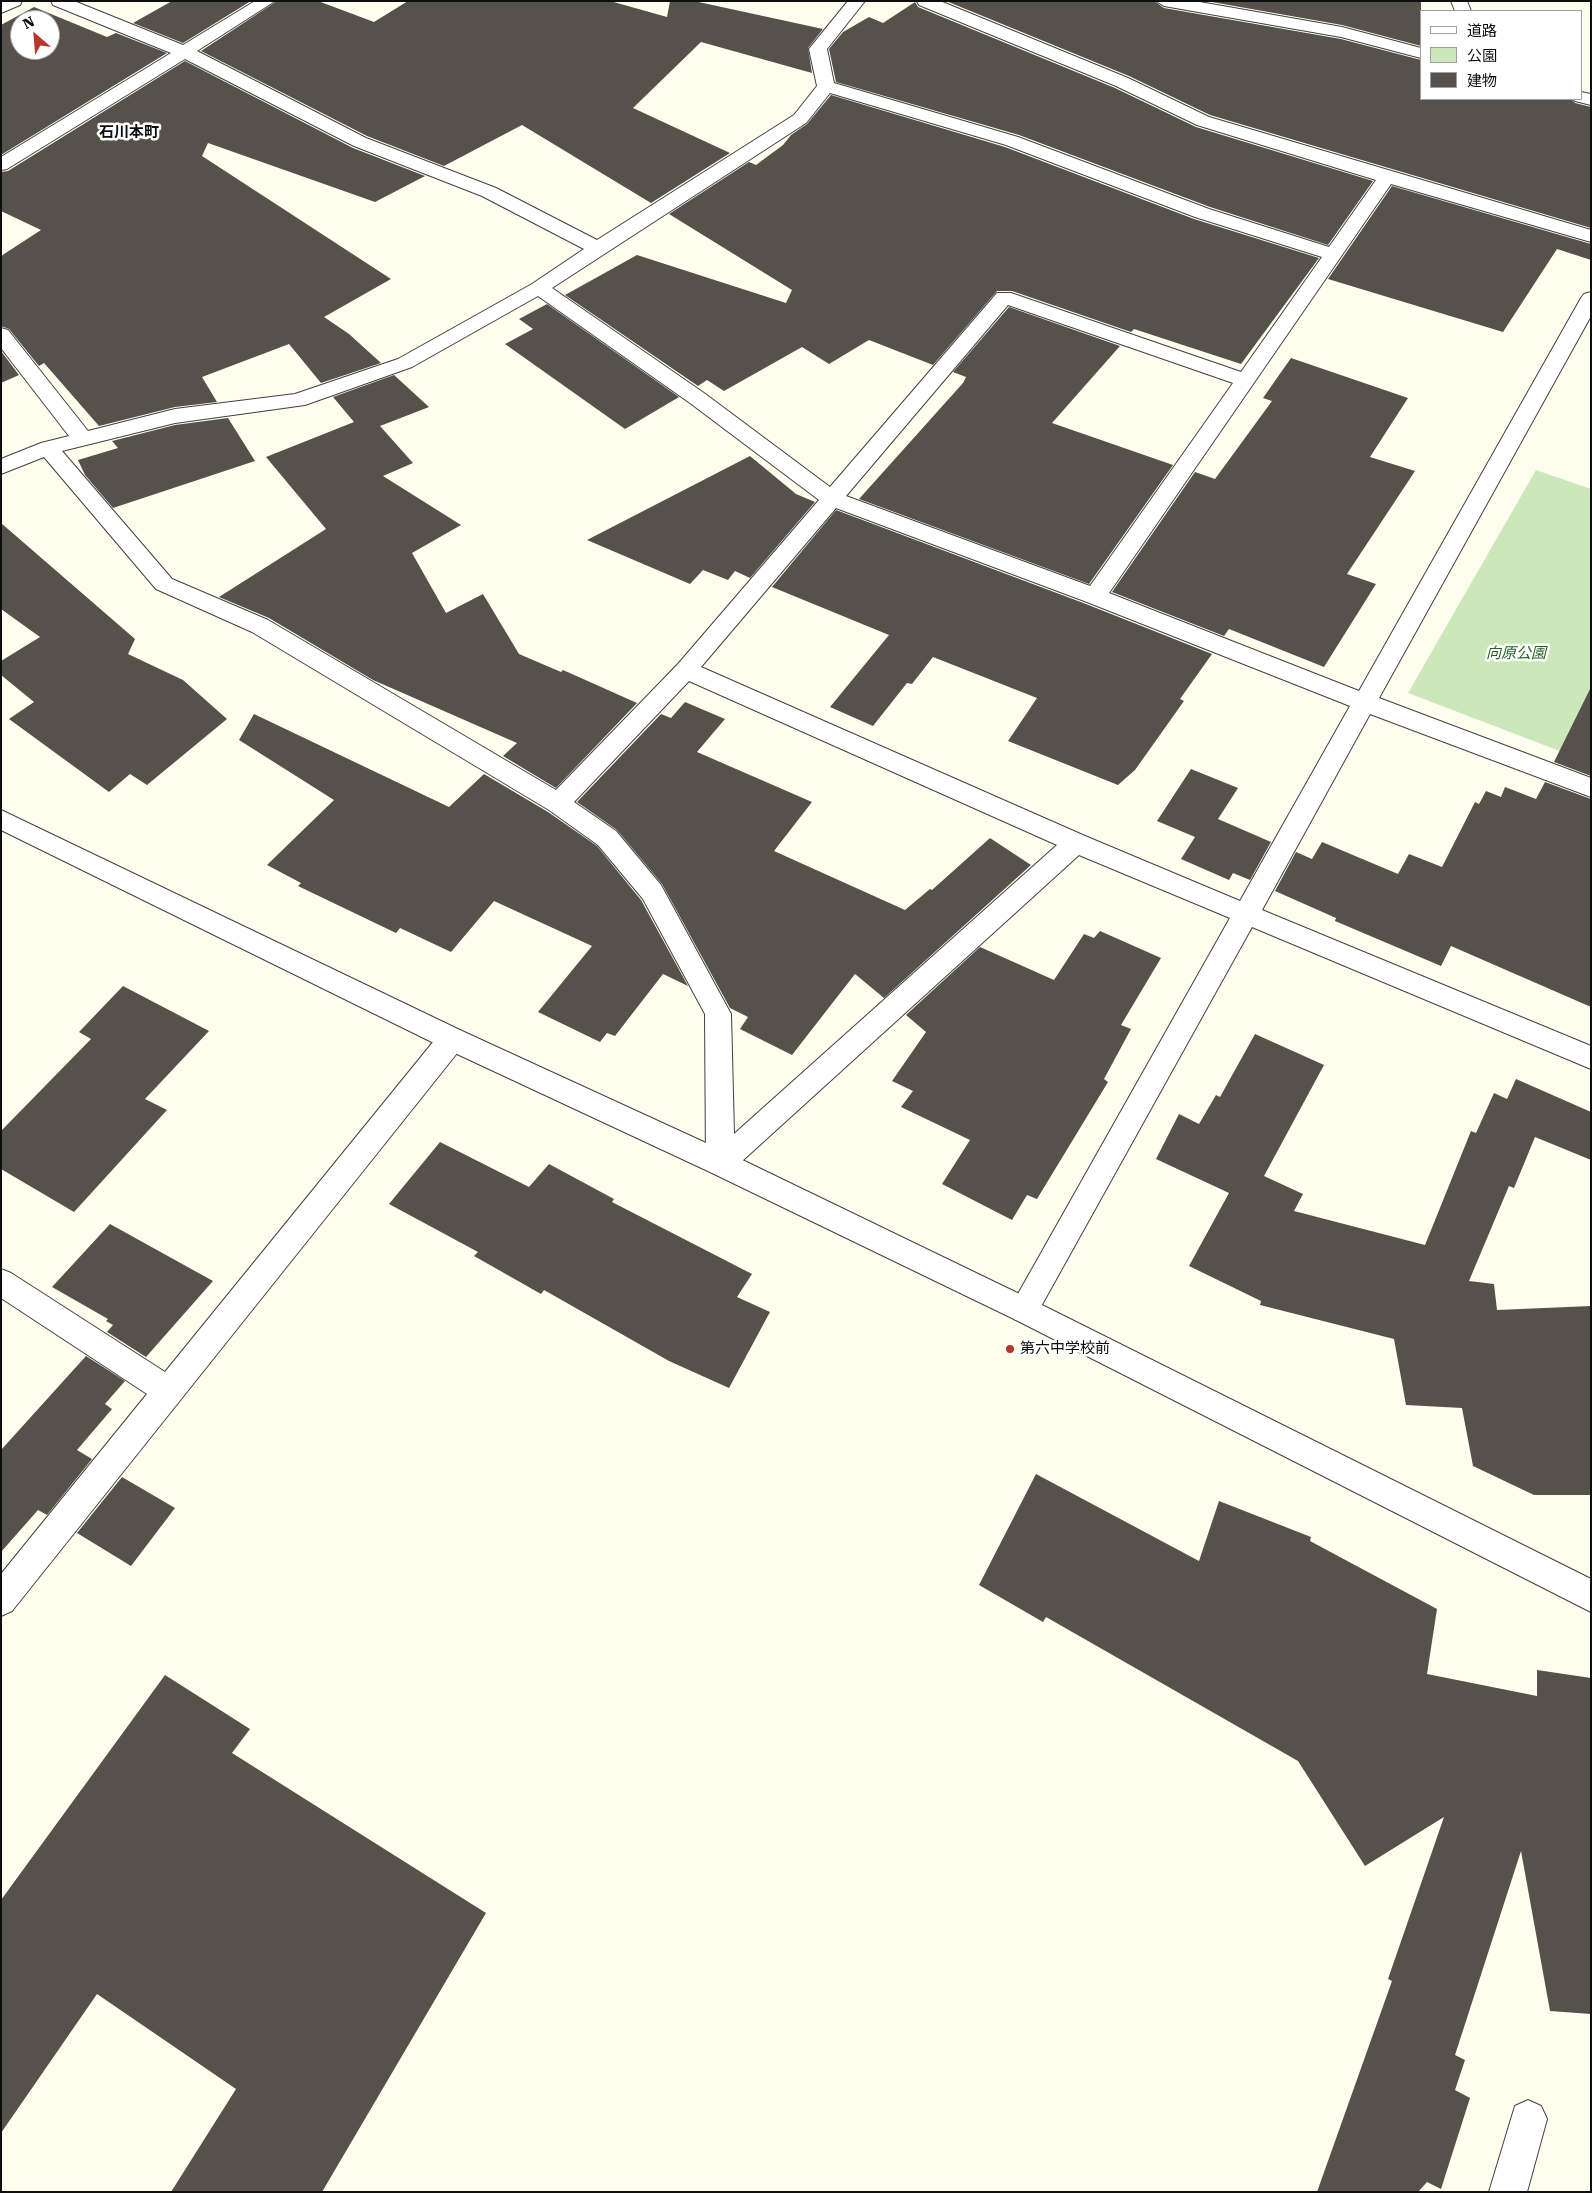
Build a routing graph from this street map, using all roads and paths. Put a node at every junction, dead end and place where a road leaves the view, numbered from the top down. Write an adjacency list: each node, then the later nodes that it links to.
1 (14, 1): 7 (street)
2 (59, 1): 8 (street)
3 (267, 1): 8 (street)
4 (857, 1): 10 (street)
5 (925, 1): 12 (street)
6 (1164, 1): 9 (street)
7 (1, 8)
8 (185, 52): 11 (street); 14 (street)
9 (1420, 54)
10 (826, 86): 14 (street); 15 (street)
11 (1, 165)
12 (1387, 177): 13 (street); 15 (street)
13 (1591, 236)
14 (598, 248): 16 (street)
15 (1333, 254): 19 (street)
16 (539, 288): 20 (street); 23 (street)
17 (1587, 310): 26 (street)
18 (1, 334): 20 (street)
19 (1245, 380): 23 (street); 24 (street)
20 (83, 439): 21 (street)
21 (48, 448): 22 (street); 28 (street)
22 (1, 467)
23 (832, 499): 24 (street); 25 (street)
24 (1095, 596): 26 (street)
25 (686, 670): 28 (street); 30 (street)
26 (1364, 702): 27 (street); 31 (street)
27 (1591, 788)
28 (558, 802): 34 (street)
29 (1, 818): 32 (street)
30 (1076, 843): 31 (street); 34 (street)
31 (1247, 913): 33 (street); 36 (street)
32 (452, 1039): 34 (street); 37 (street)
33 (1591, 1058)
34 (720, 1163): 36 (street)
35 (1, 1282): 37 (street)
36 (1024, 1310): 38 (street)
37 (168, 1391): 39 (street)
38 (1591, 1596)
39 (1, 1600)
40 (1528, 2119): 41 (street)
41 (1508, 2192)

